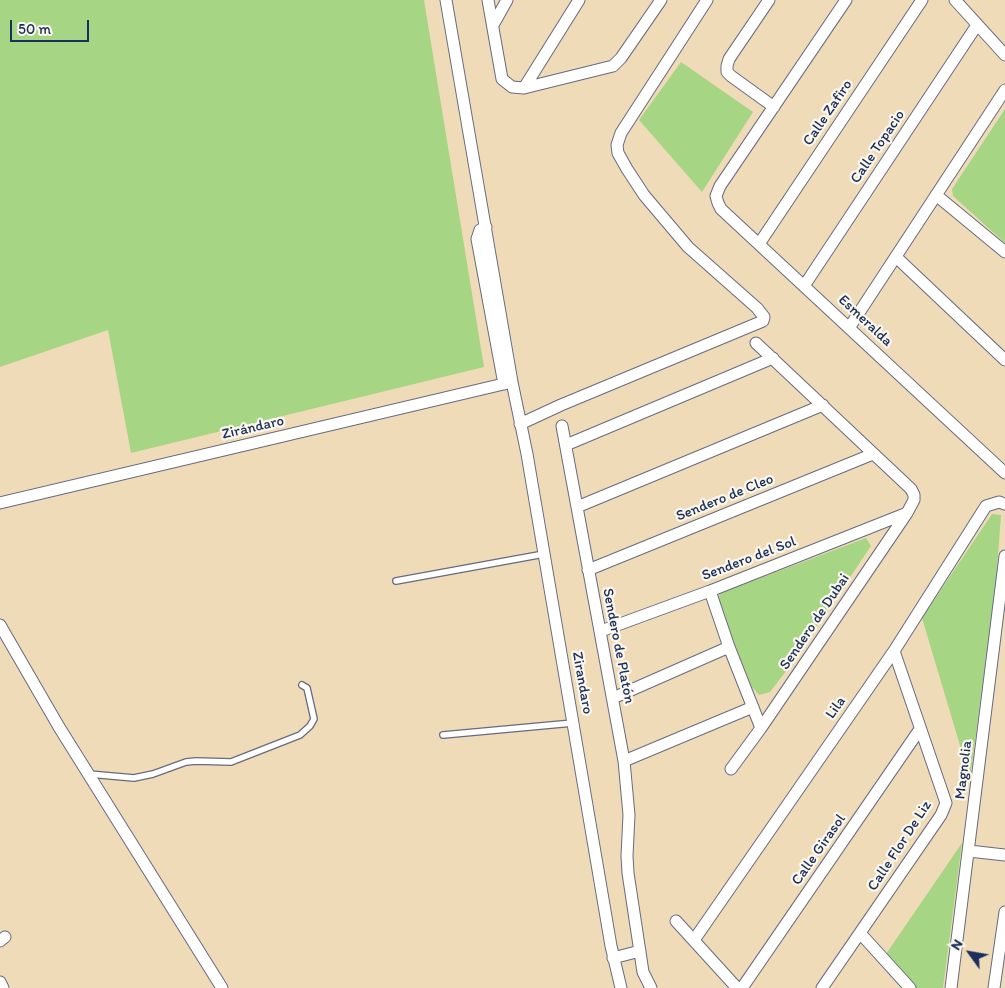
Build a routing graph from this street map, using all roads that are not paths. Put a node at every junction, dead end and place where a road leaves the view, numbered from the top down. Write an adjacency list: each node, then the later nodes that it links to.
1 (446, 0): 26 (street, Zirandaro)
2 (488, 0): 11 (street)
3 (507, 0): 11 (street)
4 (579, 0): 14 (street)
5 (661, 0): 14 (street)
6 (707, 0): 28 (street)
7 (769, 0): 16 (street)
8 (846, 0): 16 (street)
9 (922, 0): 18 (street, Calle Zafiro)
10 (955, 0): 12 (street)
11 (492, 25): 14 (street)
12 (977, 25): 13 (street); 21 (street, Calle Topacio)
13 (1005, 56)
14 (524, 88)
15 (1005, 90): 17 (street)
16 (774, 107): 18 (street, Esmeralda)
17 (936, 195): 19 (street); 20 (street)
18 (758, 244): 21 (street, Esmeralda)
19 (1005, 252)
20 (896, 257): 22 (street); 25 (street)
21 (804, 286): 22 (street, Esmeralda)
22 (850, 328): 32 (street, Esmeralda)
23 (756, 343): 24 (street)
24 (773, 358): 27 (street); 30 (street)
25 (1005, 360)
26 (508, 383): 28 (street, Zirandaro); 33 (street, Zirándaro)
27 (823, 405): 31 (street); 35 (street)
28 (520, 424): 37 (street, Zirandaro)
29 (562, 426): 30 (street, Sendero de Platón)
30 (566, 445): 35 (street, Sendero de Platón)
31 (873, 454): 36 (street, Sendero de Dubai); 39 (street, Sendero de Cleo)
32 (1005, 473)
33 (0, 503)
34 (1005, 504): 45 (street, Lila)
35 (577, 507): 39 (street, Sendero de Platón)
36 (907, 513): 41 (street, Sendero del Sol); 50 (street, Sendero de Dubai)
37 (544, 554): 40 (lane); 49 (street, Zirandaro)
38 (1005, 556): 56 (street, Magnolia)
39 (588, 570): 43 (street, Sendero de Platón)
40 (396, 581)
41 (710, 591): 43 (street, Sendero del Sol); 44 (street)
42 (0, 625): 55 (street)
43 (601, 631): 47 (street, Sendero de Platón)
44 (729, 647): 47 (street); 48 (street)
45 (894, 651): 51 (street, Calle Flor De Liz); 61 (street, Lila)
46 (302, 684): 55 (lane)
47 (613, 698): 53 (street, Sendero de Platón)
48 (753, 707): 50 (street); 53 (street)
49 (574, 723): 52 (lane); 63 (street, Zirandaro)
50 (761, 728): 54 (street, Sendero de Dubai)
51 (920, 728): 60 (street, Calle Flor De Liz); 70 (street, Calle Girasol)
52 (443, 735)
53 (624, 761): 62 (street, Sendero de Platón)
54 (731, 770)
55 (89, 774): 66 (street)
56 (969, 852): 57 (street); 73 (street, Magnolia)
57 (1005, 855)
58 (1005, 912): 74 (street)
59 (676, 922): 61 (street)
60 (860, 932): 71 (street, Calle Flor De Liz); 72 (street)
61 (694, 940): 69 (street)
62 (640, 951): 63 (street); 68 (street, Sendero de Platón)
63 (613, 958): 67 (street, Zirandaro)
64 (0, 982): 65 (street)
65 (3, 988)
66 (222, 988)
67 (621, 988)
68 (651, 988)
69 (737, 988)
70 (742, 988)
71 (822, 988)
72 (910, 988)
73 (951, 988)
74 (994, 988)

